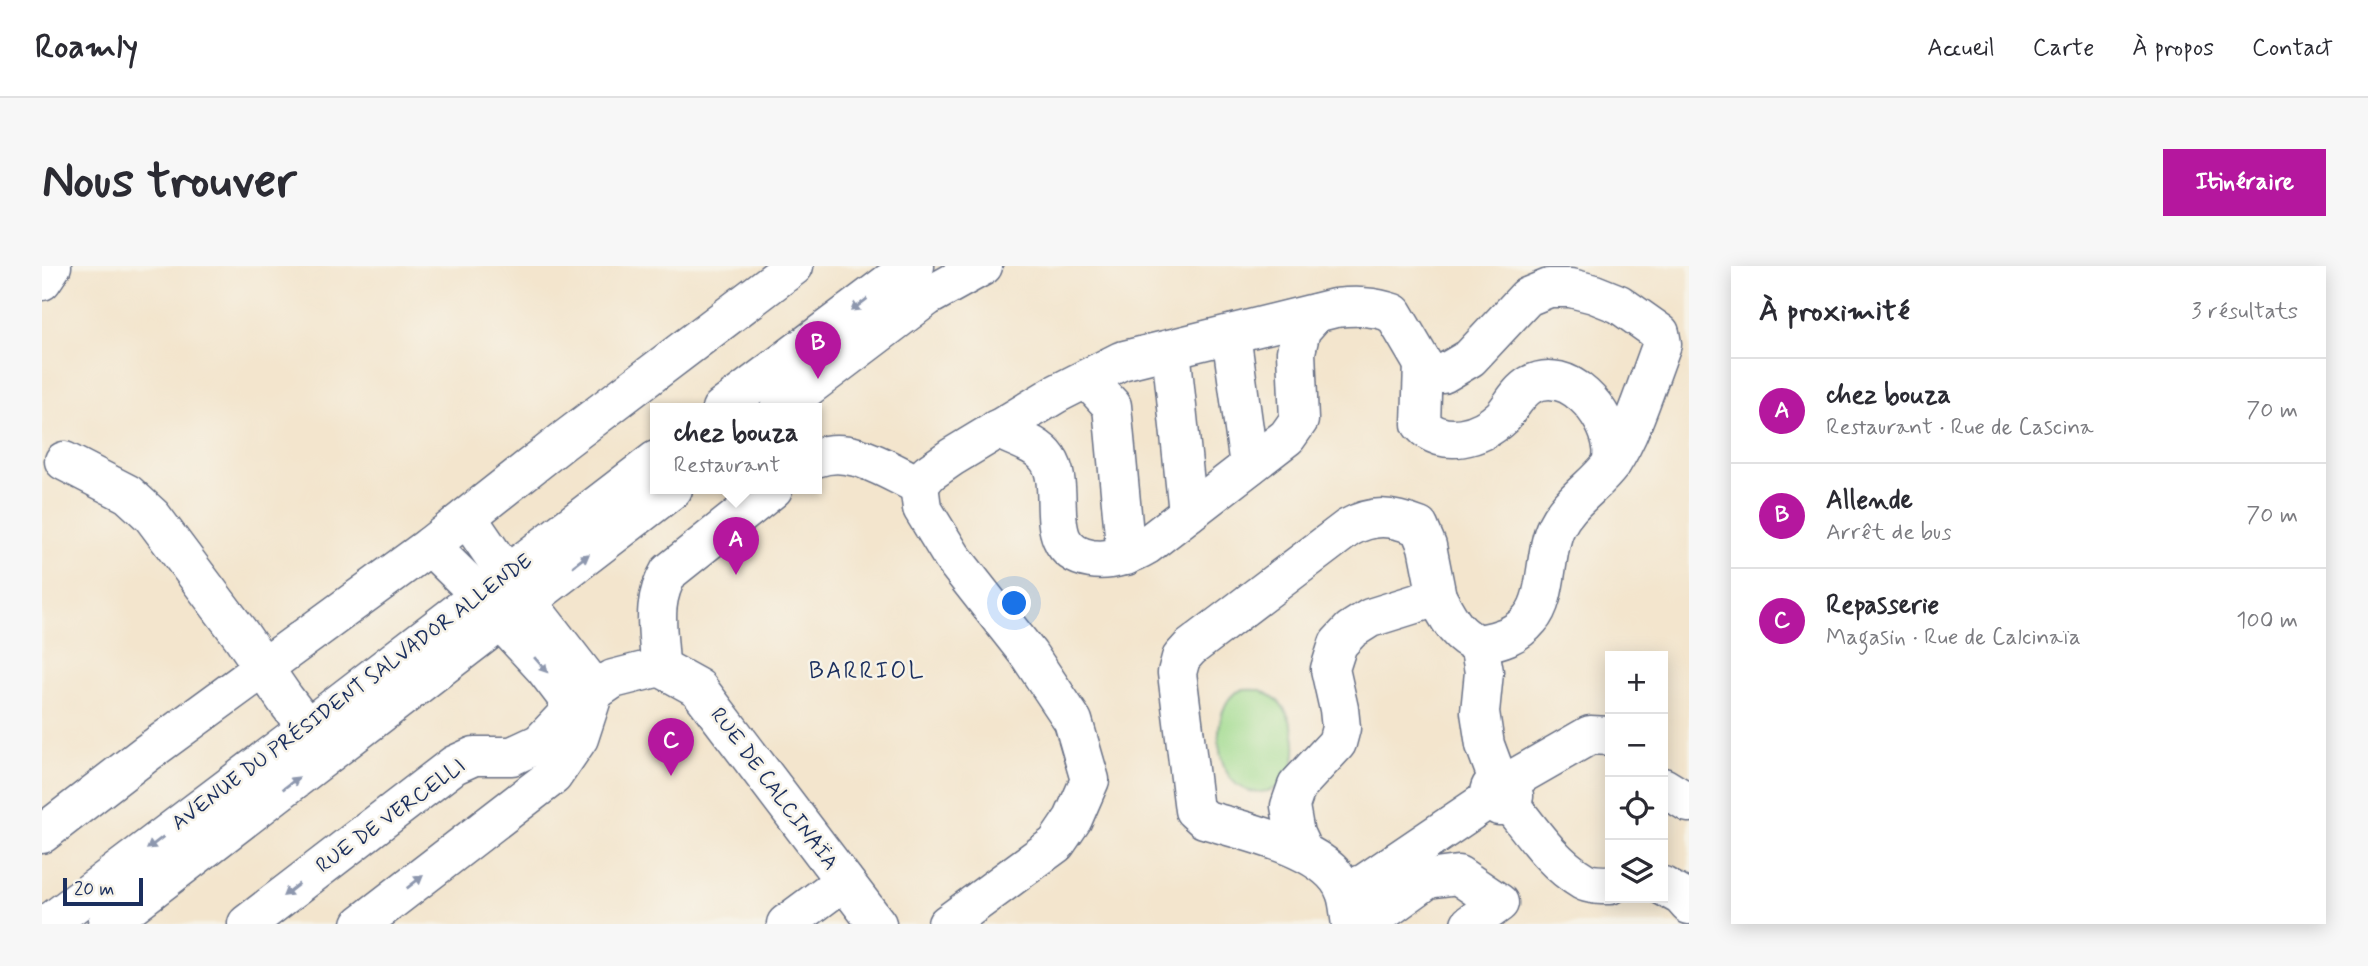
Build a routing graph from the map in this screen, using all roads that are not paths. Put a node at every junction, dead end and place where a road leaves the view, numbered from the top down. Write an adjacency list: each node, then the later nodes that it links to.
1 (52, 266): 5 (street)
2 (794, 266): 23 (street)
3 (915, 266): 11 (street, one-way to 11)
4 (983, 266): 12 (street)
5 (42, 281)
6 (1315, 313): 7 (street); 9 (street); 18 (street)
7 (1231, 334): 8 (street); 18 (street)
8 (1171, 349): 10 (street); 22 (street)
9 (1423, 364): 16 (street); 16 (street)
10 (1087, 379): 13 (street); 25 (street)
11 (729, 403)
12 (787, 403)
13 (997, 429): 19 (street); 25 (street)
14 (822, 457): 19 (street)
15 (64, 461): 30 (street)
16 (1612, 463): 28 (street)
17 (650, 465): 27 (street, AVENUE DU PRÉSIDENT SALVADOR ALLENDE)
18 (1249, 466): 22 (street)
19 (919, 485): 50 (street)
20 (665, 494): 27 (street, one-way to 20)
21 (767, 494): 29 (street)
22 (1188, 513): 25 (street)
23 (467, 517): 24 (street); 27 (street)
24 (430, 546): 27 (street); 30 (street)
25 (1126, 556)
26 (1437, 597): 28 (street); 38 (street); 38 (street)
27 (504, 598): 31 (street); 33 (street, AVENUE DU PRÉSIDENT SALVADOR ALLENDE)
28 (1479, 644): 35 (street)
29 (660, 667): 31 (street, RUE DE VERCELLI); 39 (street, RUE DE CALCINAÏA)
30 (263, 668): 33 (street); 37 (street)
31 (584, 698): 46 (street, RUE DE VERCELLI, one-way to 46); 47 (street, one-way to 31)
32 (1605, 736): 35 (street)
33 (317, 741): 44 (street, AVENUE DU PRÉSIDENT SALVADOR ALLENDE, one-way to 44); 45 (street, one-way to 33)
34 (1668, 790): 36 (street)
35 (1501, 791): 40 (street); 43 (street)
36 (1689, 803)
37 (42, 834)
38 (1303, 851): 43 (street)
39 (844, 881): 48 (street); 49 (street, RUE DE CALCINAÏA)
40 (1605, 884)
41 (1668, 889): 42 (street)
42 (1689, 905)
43 (1348, 907)
44 (48, 924)
45 (107, 924)
46 (247, 924)
47 (361, 924)
48 (786, 924)
49 (877, 924)
50 (947, 924)
51 (1366, 924): 52 (street)
52 (1470, 924)

